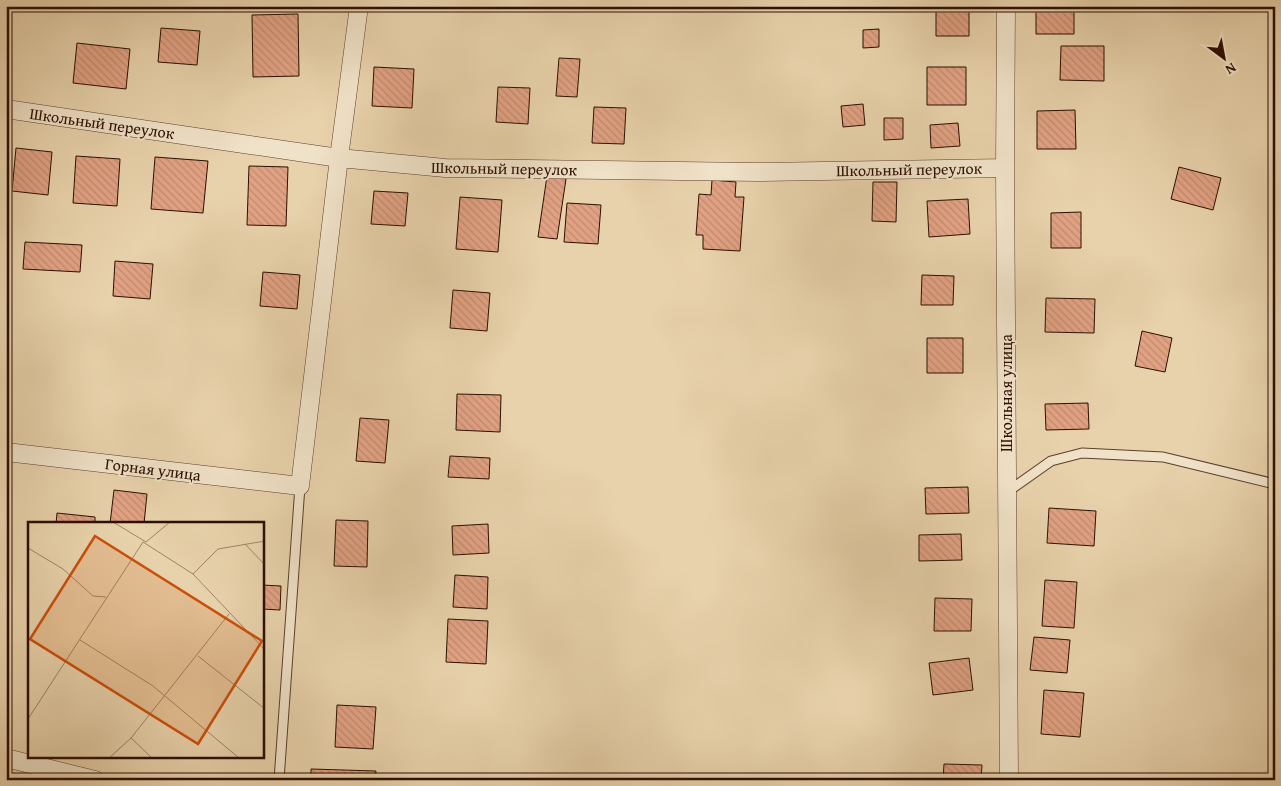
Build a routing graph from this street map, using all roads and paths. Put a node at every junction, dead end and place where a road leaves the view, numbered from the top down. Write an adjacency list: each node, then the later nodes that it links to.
1 (359, 6): 4 (street)
2 (1006, 6): 5 (street, Школьная улица)
3 (6, 109): 4 (street, Школьный переулок)
4 (339, 158): 5 (street, Школьный переулок); 8 (street)
5 (1005, 168): 9 (street, Школьная улица)
6 (6, 452): 8 (street, Горная улица)
7 (1275, 484): 9 (lane)
8 (300, 486): 12 (lane)
9 (1007, 492): 13 (street, Школьная улица)
10 (6, 758): 11 (street)
11 (95, 780)
12 (279, 780)
13 (1009, 780)

